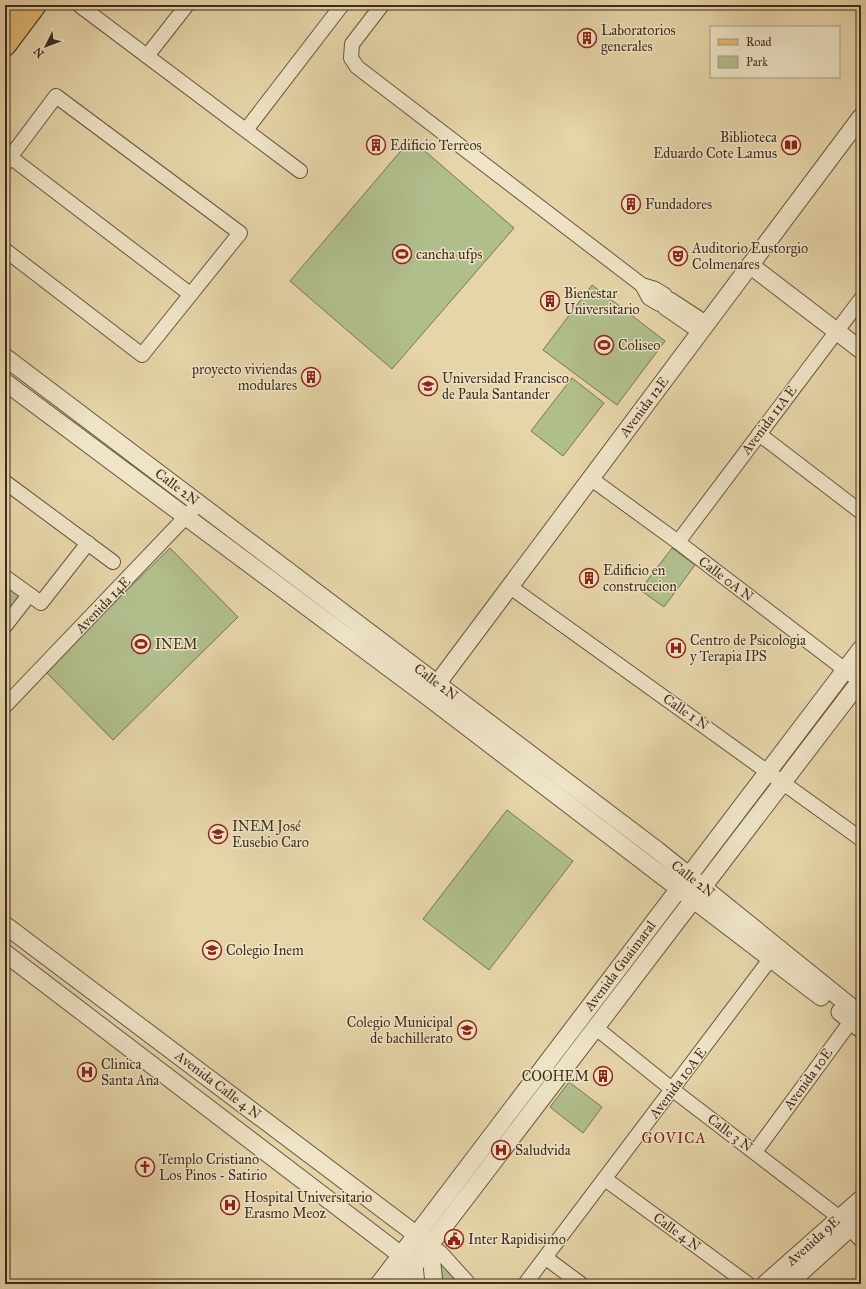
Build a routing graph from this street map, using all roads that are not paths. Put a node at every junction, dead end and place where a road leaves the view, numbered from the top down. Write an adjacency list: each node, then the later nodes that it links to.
1 (14, 5): 7 (main road)
2 (35, 5): 8 (main road)
3 (186, 5): 9 (street)
4 (342, 5): 11 (street)
5 (382, 5): 18 (street)
6 (88, 8): 9 (street)
7 (5, 17)
8 (5, 45)
9 (147, 56): 11 (street)
10 (861, 117): 15 (street, Avenida 12E)
11 (246, 130): 13 (street)
12 (7, 158): 16 (street); 16 (street)
13 (300, 171)
14 (5, 250): 16 (street)
15 (753, 261): 18 (street, Avenida 12E); 19 (street)
16 (190, 294)
17 (861, 299): 19 (street, Avenida 11A E)
18 (703, 327): 27 (street, Avenida 12E)
19 (840, 327): 20 (street); 21 (street); 24 (street, Avenida 11A E)
20 (861, 337)
21 (861, 350)
22 (5, 357): 25 (street, Calle 2N)
23 (5, 382): 26 (street, Calle 2N)
24 (759, 434): 30 (street); 32 (street, Avenida 11A E)
25 (122, 447): 26 (street); 29 (street, Calle 2N)
26 (111, 462): 31 (street, Calle 2N)
27 (590, 478): 32 (street, Calle 0A N); 36 (street, Avenida 12E)
28 (5, 482): 33 (street)
29 (199, 504): 31 (street, Avenida 14E); 42 (street, Calle 2N)
30 (861, 512)
31 (186, 518): 43 (street, Calle 2N); 44 (street, Avenida 14E)
32 (678, 542): 40 (street, Calle 0A N)
33 (88, 543): 34 (street); 37 (street)
34 (113, 562)
35 (5, 577): 37 (street)
36 (509, 586): 42 (street, Avenida 12E); 45 (street, Calle 1 N)
37 (29, 595): 38 (street)
38 (5, 626)
39 (861, 649): 40 (street, Avenida Guaimaral)
40 (846, 670): 41 (street, Calle 0A N); 45 (street, Avenida Guaimaral)
41 (861, 681): 46 (street, Avenida Guaimaral)
42 (437, 683): 43 (street, Avenida 12E); 48 (street, Calle 2N)
43 (428, 697): 48 (street, Calle 2N)
44 (5, 706)
45 (768, 770): 46 (street, Calle 1 N); 48 (street, Avenida Guaimaral)
46 (784, 782): 47 (street, Calle 1 N); 49 (street, Avenida Guaimaral)
47 (861, 839)
48 (683, 882): 49 (street, Calle 2N); 62 (street, Avenida Guaimaral)
49 (699, 894): 52 (street, Calle 2N); 53 (street, Calle 2N); 54 (street, Avenida Guaimaral)
50 (5, 925): 55 (street, Avenida Calle 4 N)
51 (5, 954): 56 (street, Avenida Calle 4 N)
52 (771, 958): 53 (street, Calle 2N); 57 (street, Avenida 10A E)
53 (858, 1017): 58 (street, Avenida 10E)
54 (596, 1028): 57 (street, Calle 3 N); 62 (street, Avenida Guaimaral)
55 (155, 1038): 56 (street); 62 (street, Avenida Calle 4 N)
56 (141, 1057): 65 (street, Avenida Calle 4 N)
57 (673, 1090): 58 (street, Calle 3 N); 59 (street, Avenida 10A E)
58 (755, 1152): 61 (street, Calle 3 N)
59 (606, 1179): 64 (street, Avenida 10A E); 73 (street, Calle 4 N)
60 (861, 1199): 61 (street, Avenida 9E)
61 (850, 1221): 63 (street, Calle 3 N); 74 (street, Avenida 9E); 75 (street, Avenida 9E)
62 (424, 1240): 65 (street, Avenida Guaimaral); 69 (street); 70 (street)
63 (861, 1240)
64 (546, 1258): 71 (street, Avenida 10A E); 72 (street)
65 (408, 1260): 66 (street, Avenida Guaimaral); 67 (street, Avenida Guaimaral); 68 (street)
66 (379, 1284)
67 (400, 1284)
68 (416, 1284)
69 (434, 1284)
70 (469, 1284)
71 (525, 1284)
72 (581, 1284)
73 (748, 1284)
74 (765, 1284)
75 (788, 1284)

